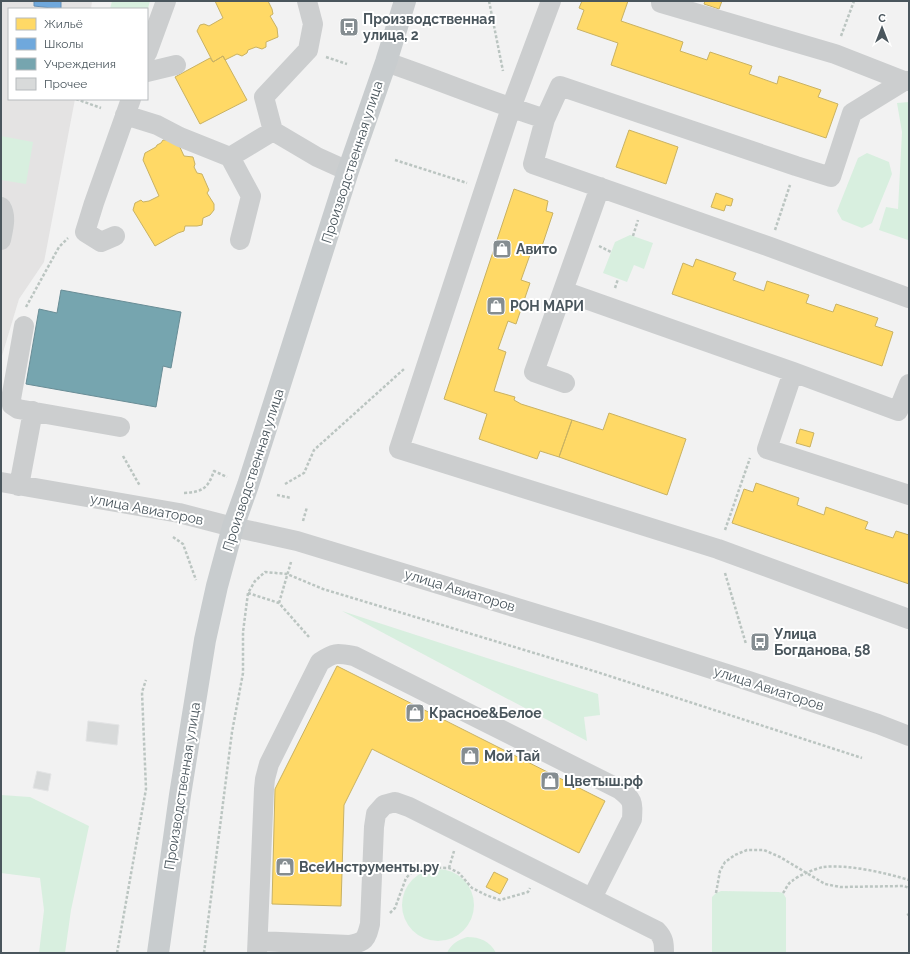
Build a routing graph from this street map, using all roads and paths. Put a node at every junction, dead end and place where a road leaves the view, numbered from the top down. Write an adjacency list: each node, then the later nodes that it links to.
1 (166, 1): 8 (street)
2 (307, 1): 20 (street)
3 (405, 1): 10 (main road, Производственная улица)
4 (489, 1): 13 (path)
5 (551, 1): 18 (street)
6 (661, 1): 9 (street)
7 (854, 1): 9 (path)
8 (148, 50)
9 (835, 54): 14 (street)
10 (386, 62): 18 (street); 24 (main road, Производственная улица)
11 (176, 65): 12 (street)
12 (148, 72)
13 (503, 74)
14 (906, 81): 23 (street)
15 (79, 100): 17 (path)
16 (128, 107): 21 (street); 29 (street)
17 (101, 108)
18 (511, 108): 19 (street); 58 (street)
19 (545, 119): 23 (street); 26 (street)
20 (273, 131): 21 (street); 24 (street)
21 (230, 157): 33 (street)
22 (395, 160): 25 (path)
23 (796, 166): 34 (path)
24 (348, 171): 56 (main road, Производственная улица)
25 (469, 183)
26 (600, 188): 34 (street); 35 (street)
27 (1, 207): 32 (street)
28 (638, 218): 31 (path)
29 (85, 232): 30 (street); 37 (path)
30 (115, 236)
31 (633, 236)
32 (1, 240)
33 (240, 240)
34 (770, 247): 36 (street)
35 (563, 291): 39 (street); 40 (street)
36 (909, 298)
37 (24, 319): 42 (street)
38 (406, 368): 48 (path)
39 (793, 372): 41 (street); 52 (street)
40 (565, 383)
41 (909, 384)
42 (33, 411): 43 (street); 47 (street)
43 (120, 427)
44 (751, 454): 58 (path)
45 (123, 456): 49 (path)
46 (227, 477): 50 (path)
47 (10, 484): 56 (street, улица Авиаторов)
48 (285, 484)
49 (141, 487)
50 (182, 494)
51 (277, 495): 53 (path)
52 (909, 495)
53 (292, 498)
54 (307, 507): 55 (path)
55 (303, 521)
56 (233, 527): 68 (street, улица Авиаторов); 80 (main road, Производственная улица)
57 (173, 537): 61 (path)
58 (718, 549): 64 (street); 66 (path)
59 (290, 562): 60 (path)
60 (287, 574): 62 (path); 63 (path); 69 (path)
61 (196, 580)
62 (248, 593): 63 (path); 81 (path)
63 (279, 603): 65 (path)
64 (909, 619)
65 (309, 637)
66 (746, 644)
67 (146, 680): 79 (path)
68 (909, 736)
69 (862, 758)
70 (540, 872): 76 (street); 77 (path); 77 (street)
71 (807, 873): 72 (path); 73 (path); 74 (path); 75 (path)
72 (909, 880)
73 (909, 888)
74 (716, 893)
75 (783, 893)
76 (592, 898): 78 (street); 82 (street)
77 (370, 924): 78 (street)
78 (258, 947)
79 (117, 953)
80 (158, 953)
81 (204, 953)
82 (664, 953)

